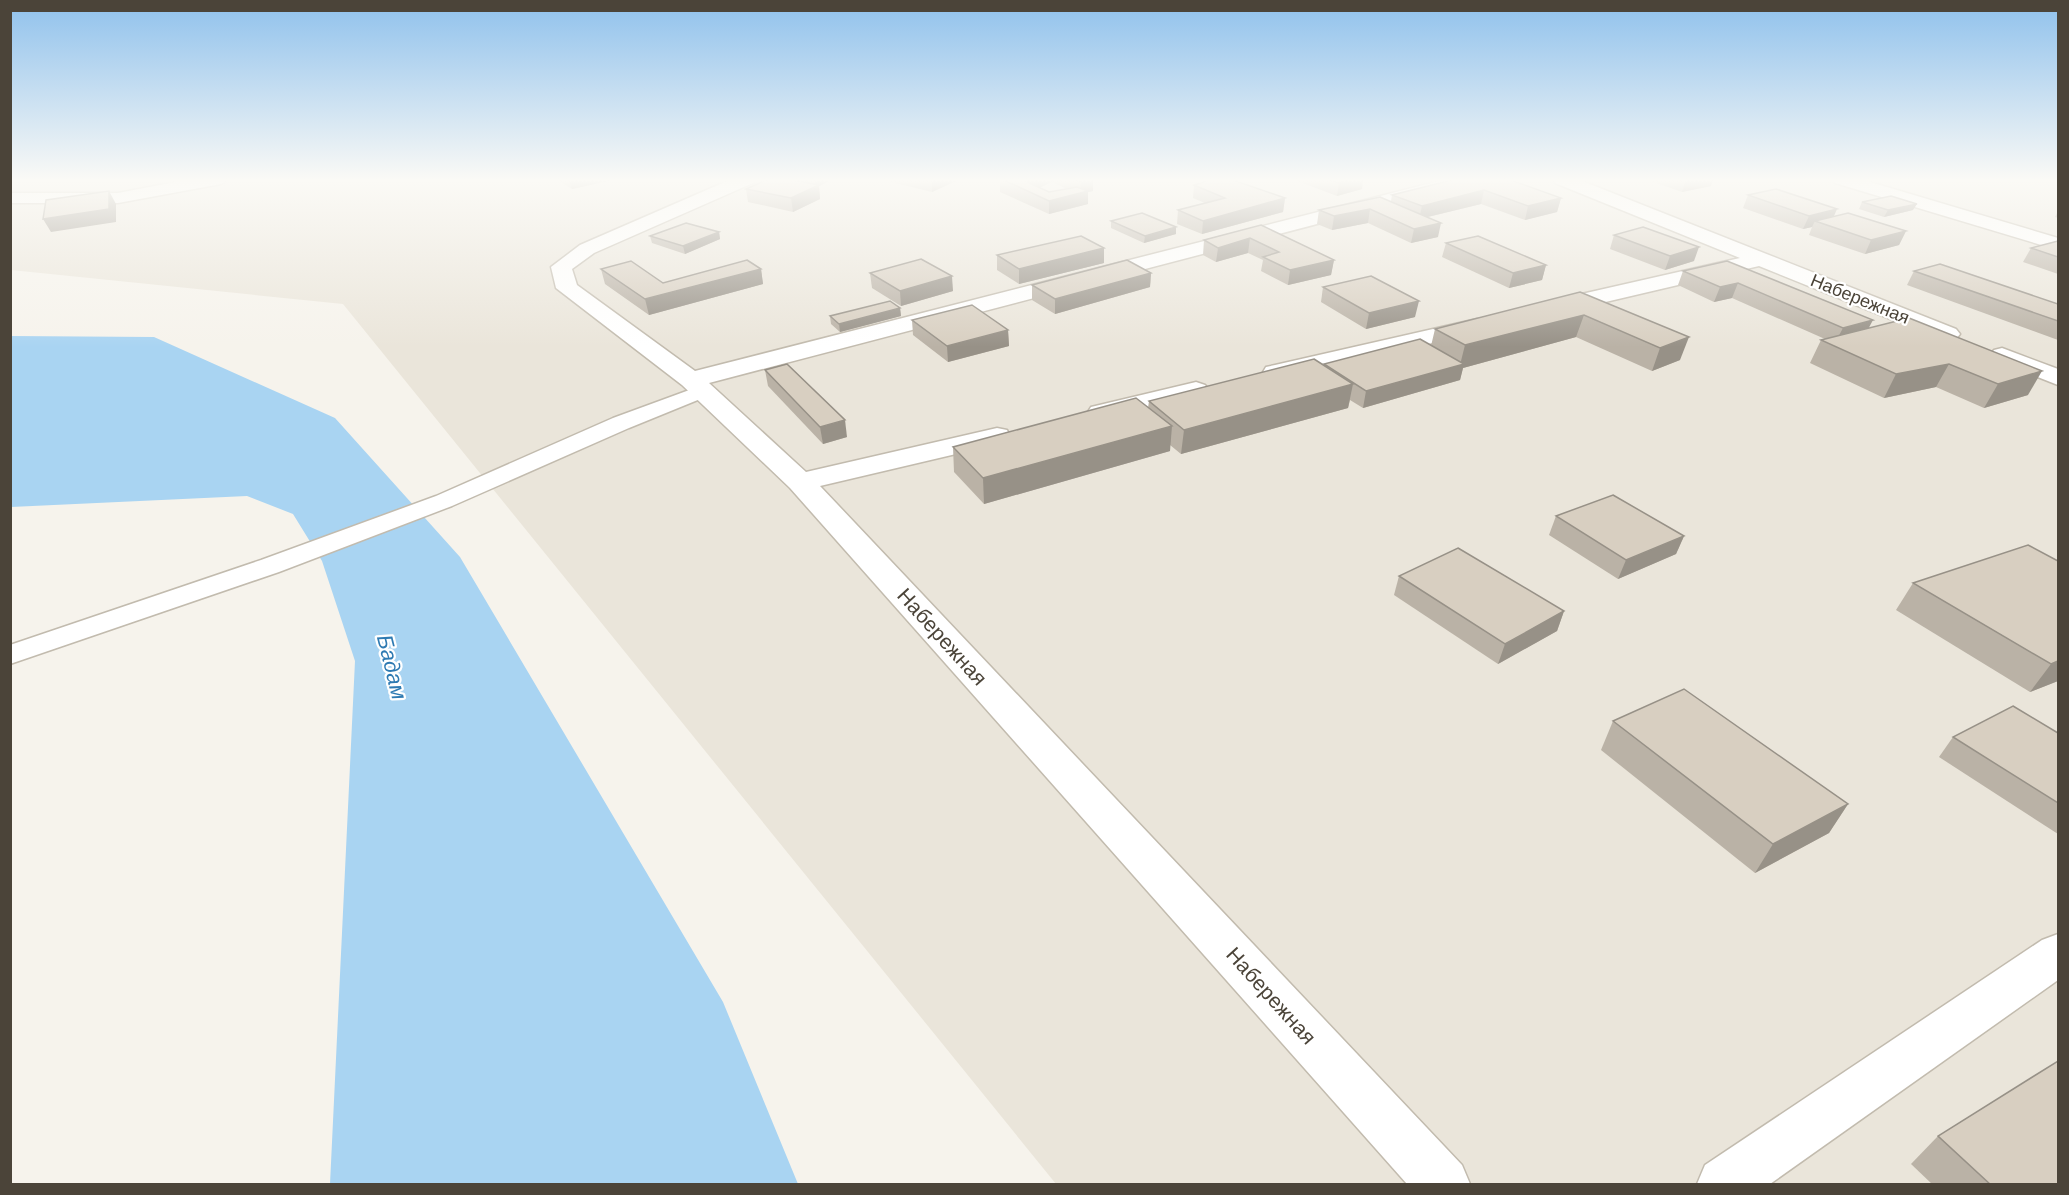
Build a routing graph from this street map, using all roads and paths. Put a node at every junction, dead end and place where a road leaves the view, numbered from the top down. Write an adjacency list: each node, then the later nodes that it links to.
1 (620, 235): 11 (street, Набережная)
2 (1260, 235): 11 (street)
3 (1699, 235): 6 (street, Набережная)
4 (2027, 235): 5 (street)
5 (2058, 244)
6 (1762, 260): 7 (street); 10 (street, Набережная)
7 (1530, 313)
8 (1495, 321): 9 (street)
9 (1252, 377)
10 (2058, 378)
11 (697, 386): 15 (street, Набережная); 16 (lane)
12 (1217, 386): 13 (street)
13 (1078, 418)
14 (1020, 431): 15 (street)
15 (800, 482): 18 (street, Набережная)
16 (10, 655)
17 (2058, 954): 19 (street)
18 (1443, 1185)
19 (1724, 1185)

